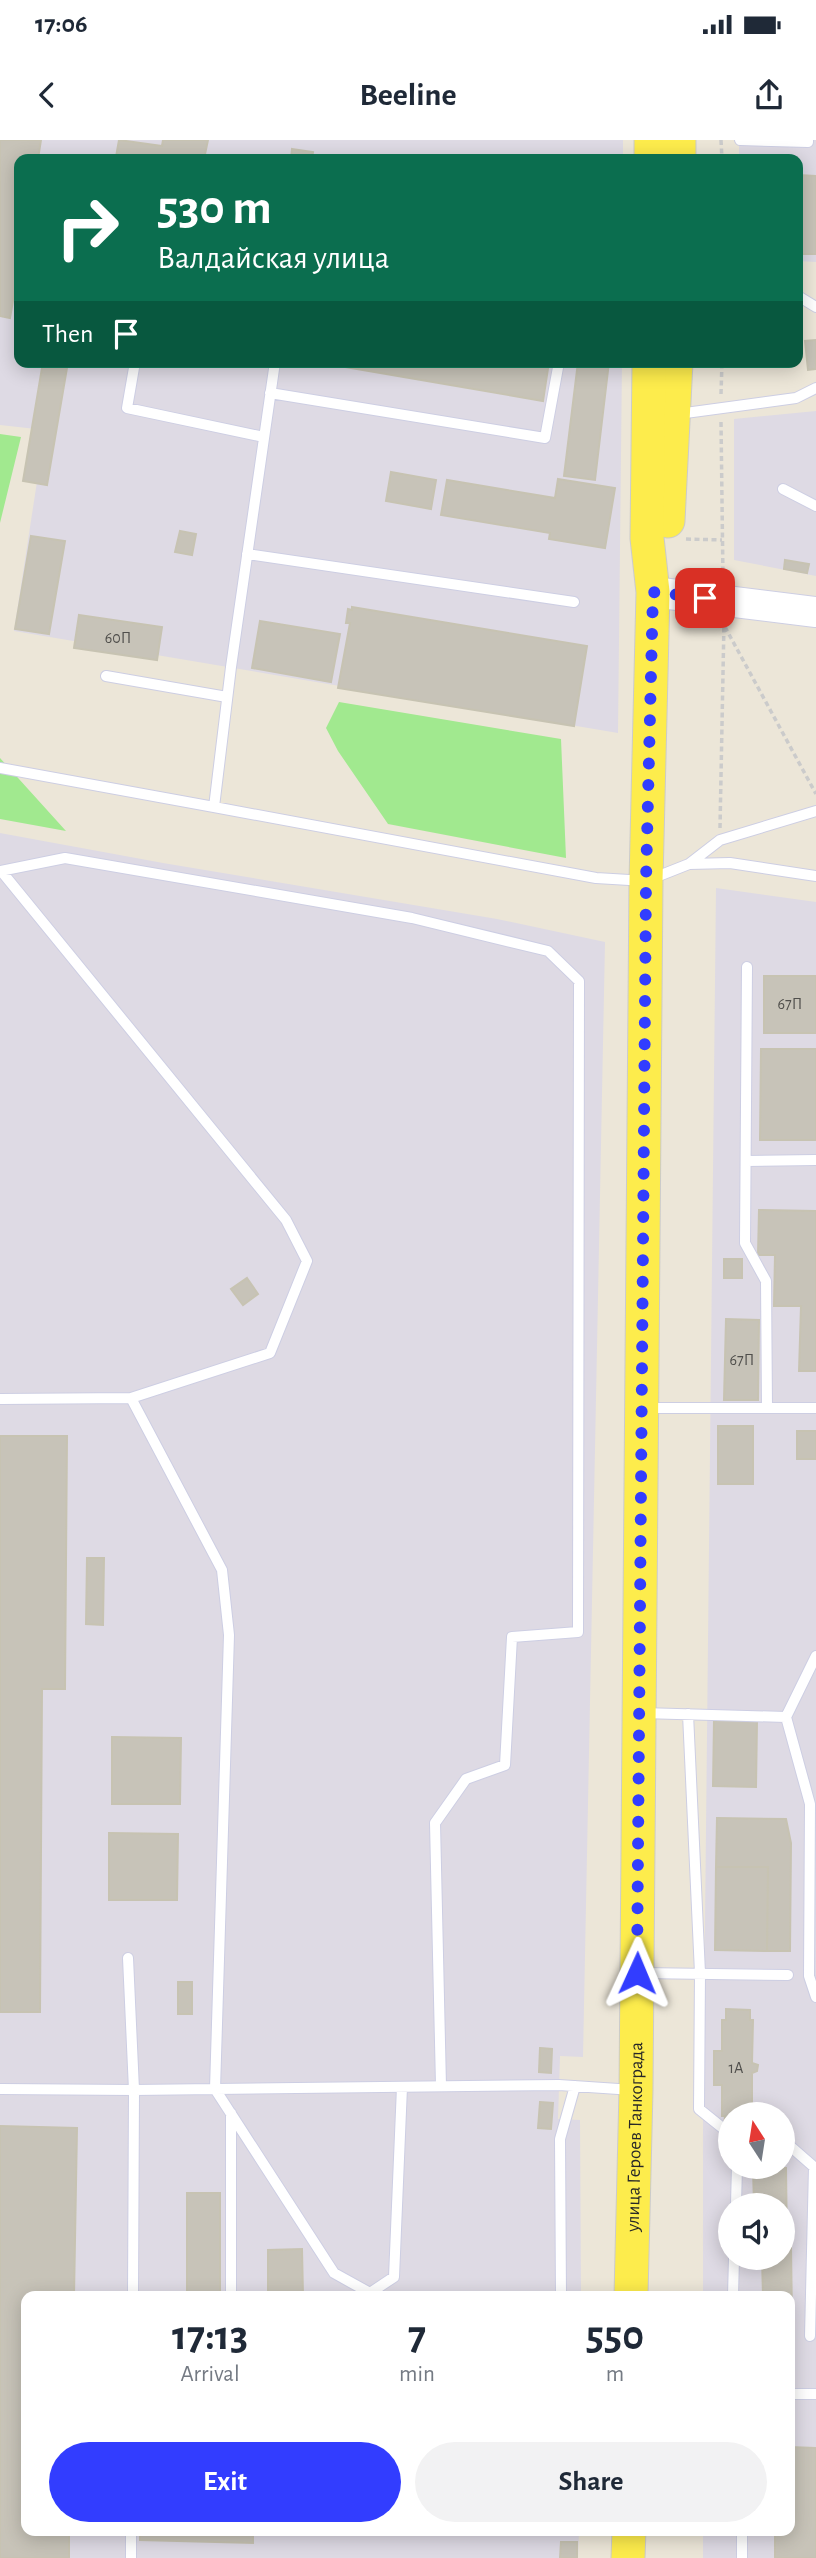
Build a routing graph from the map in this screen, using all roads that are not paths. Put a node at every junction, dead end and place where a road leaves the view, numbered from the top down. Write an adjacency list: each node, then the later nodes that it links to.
1 (740, 140): 2 (lane)
2 (808, 140)
3 (134, 368): 11 (lane)
4 (274, 368): 9 (lane)
5 (558, 368): 9 (lane)
6 (649, 368): 15 (main road, улица Героев Танкограда)
7 (676, 368): 10 (main road, улица Героев Танкограда)
8 (816, 388): 10 (lane)
9 (270, 393): 11 (lane)
10 (675, 414): 15 (main road, улица Героев Танкограда)
11 (264, 437): 14 (lane)
12 (783, 489): 13 (lane)
13 (816, 506)
14 (247, 554): 16 (lane); 19 (lane)
15 (653, 592): 17 (street); 26 (main road, улица Героев Танкограда)
16 (574, 602)
17 (816, 612)
18 (106, 676): 19 (lane)
19 (227, 697): 21 (lane)
20 (0, 768): 21 (lane)
21 (214, 807): 26 (lane)
22 (816, 811): 23 (lane)
23 (689, 864): 25 (lane); 26 (lane)
24 (1, 872): 30 (lane); 44 (lane)
25 (816, 876)
26 (646, 881): 32 (main road, улица Героев Танкограда)
27 (747, 967): 29 (lane)
28 (816, 1160): 29 (lane)
29 (746, 1161): 33 (lane)
30 (131, 1398): 31 (lane); 48 (lane)
31 (0, 1399)
32 (642, 1408): 33 (lane); 36 (main road, улица Героев Танкограда)
33 (767, 1408): 34 (lane)
34 (816, 1408)
35 (816, 1656): 38 (lane)
36 (639, 1713): 37 (lane); 40 (main road, улица Героев Танкограда)
37 (688, 1714): 38 (lane); 41 (lane)
38 (786, 1717): 43 (lane)
39 (128, 1958): 49 (lane)
40 (637, 1973): 41 (lane); 50 (main road, улица Героев Танкограда)
41 (700, 1973): 42 (lane); 52 (lane)
42 (788, 1975)
43 (816, 1997)
44 (440, 2086): 45 (lane); 46 (lane)
45 (575, 2086): 50 (lane); 59 (lane)
46 (402, 2087): 48 (lane); 58 (lane)
47 (0, 2089): 49 (lane)
48 (215, 2089): 49 (lane); 51 (lane)
49 (134, 2090): 55 (lane)
50 (636, 2090): 60 (main road, улица Героев Танкограда)
51 (230, 2113): 56 (lane); 57 (lane)
52 (718, 2124)
53 (795, 2150): 62 (lane)
54 (734, 2270): 61 (lane)
55 (133, 2291)
56 (230, 2291)
57 (368, 2291)
58 (372, 2291)
59 (561, 2291)
60 (631, 2291)
61 (733, 2291)
62 (810, 2336)
63 (795, 2394): 64 (lane)
64 (816, 2394)
65 (131, 2536): 68 (lane)
66 (629, 2536): 69 (main road)
67 (742, 2536): 70 (lane)
68 (131, 2558)
69 (628, 2558)
70 (742, 2558)

